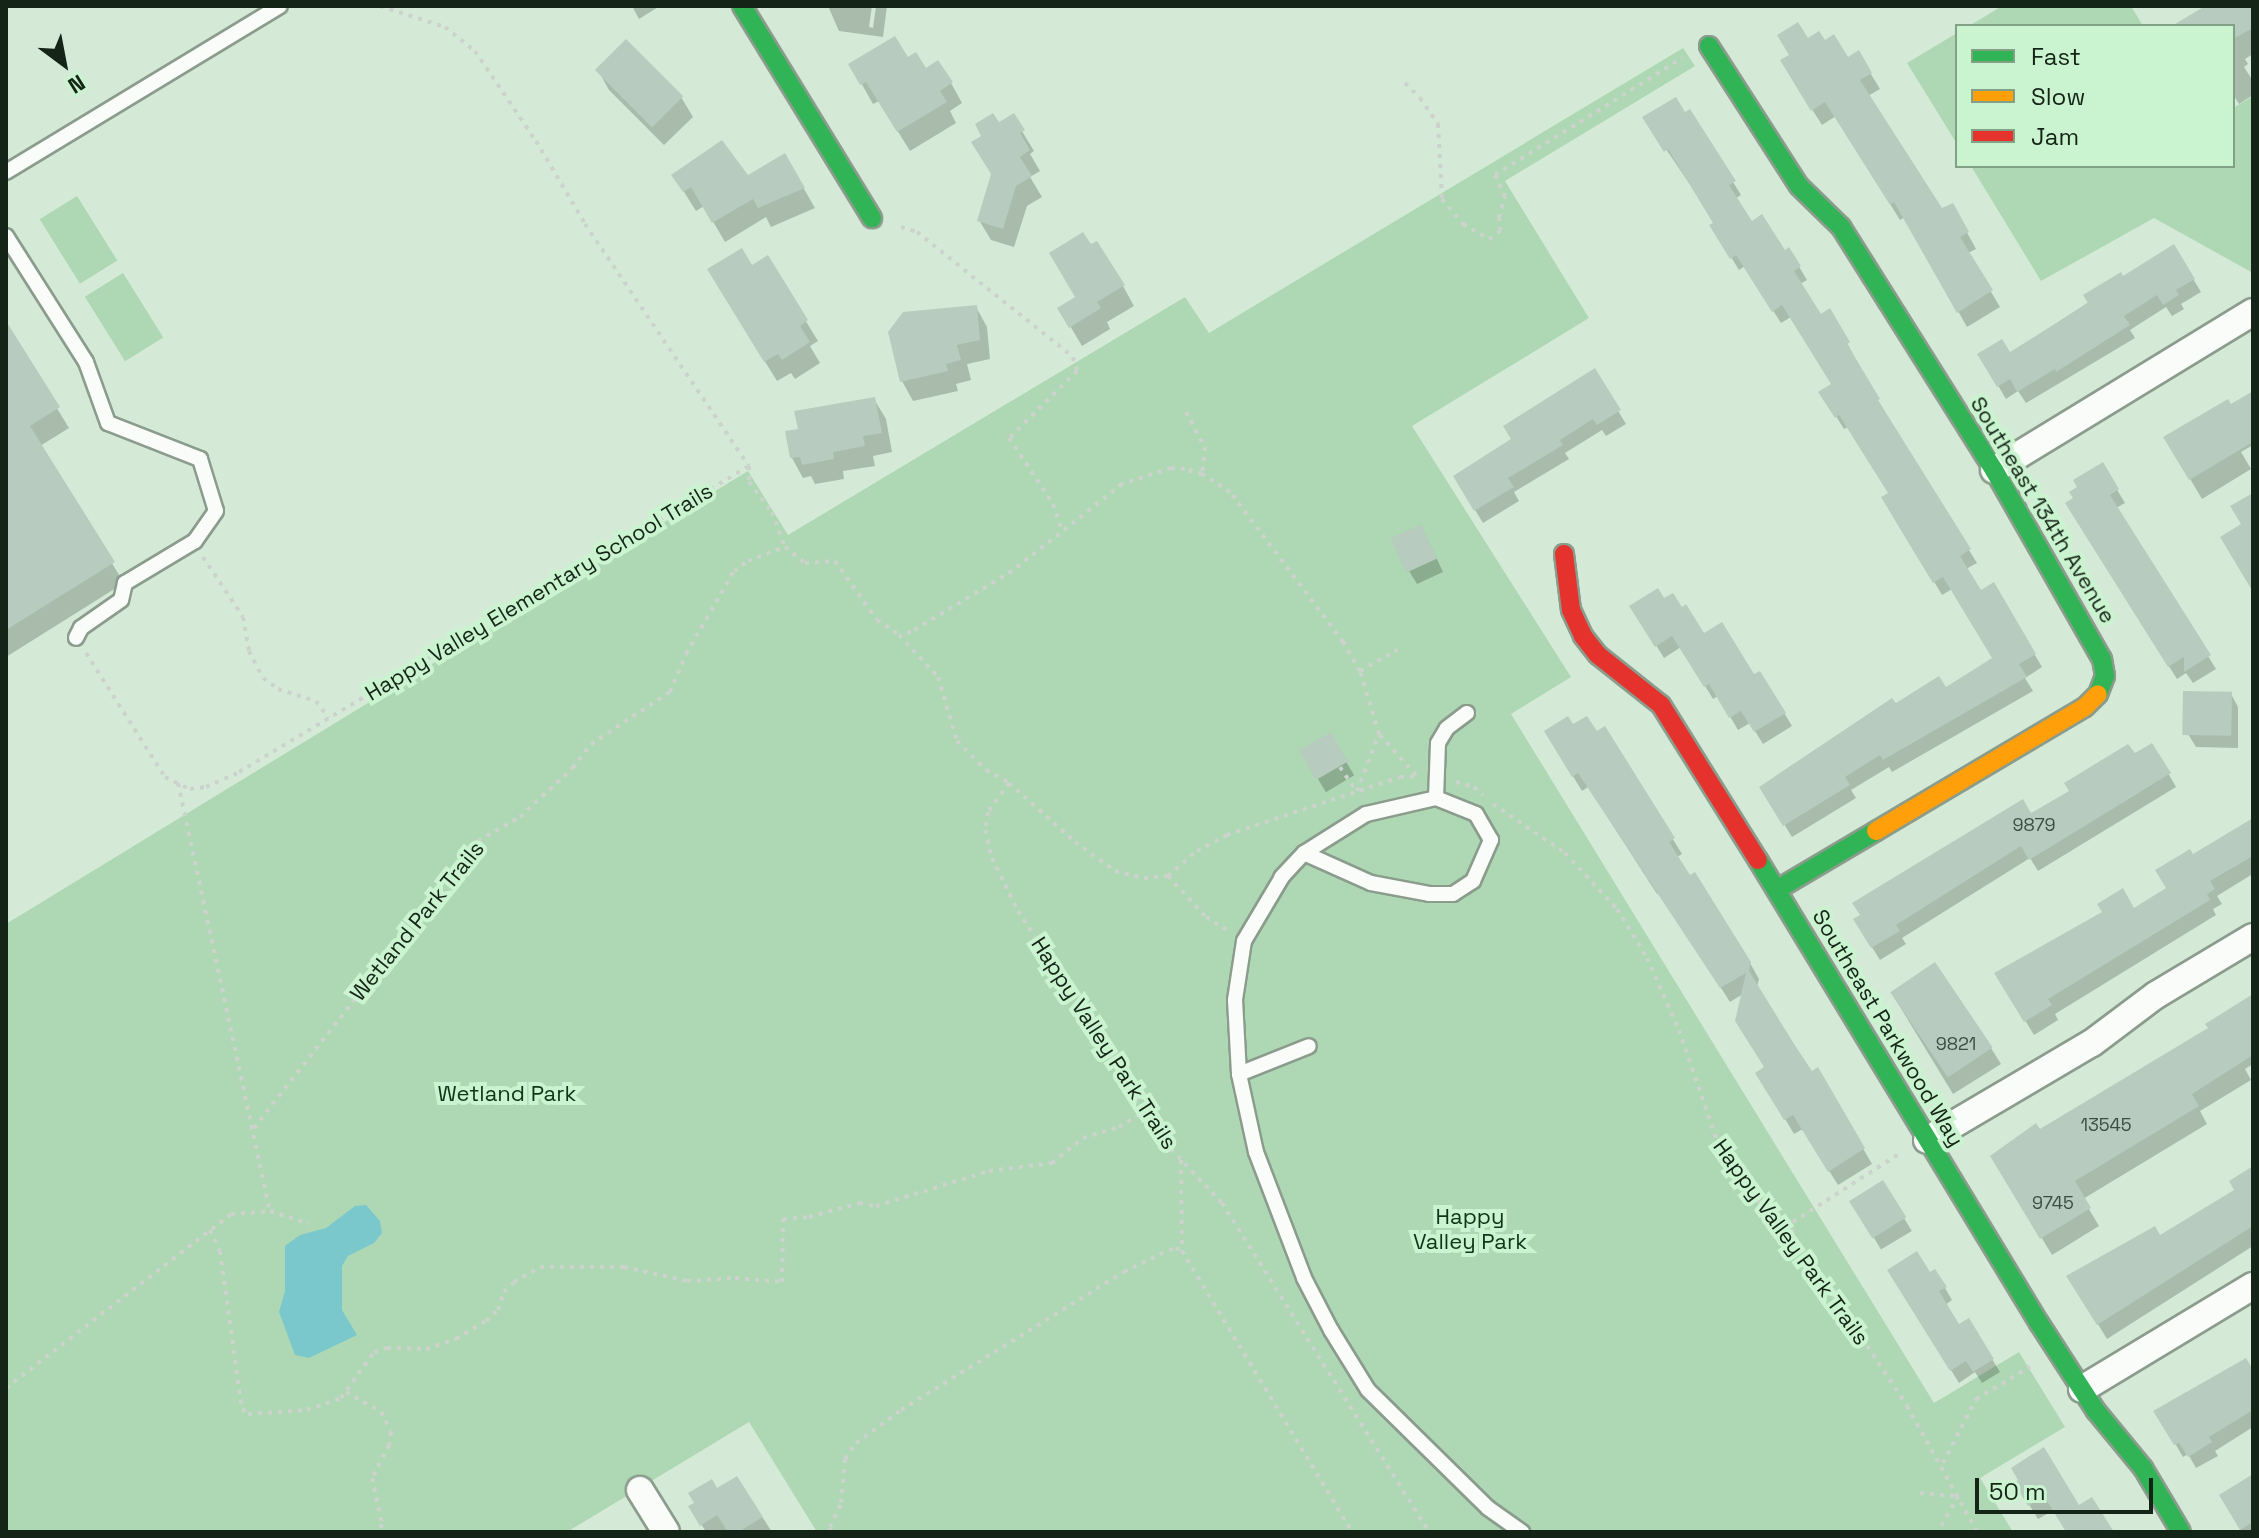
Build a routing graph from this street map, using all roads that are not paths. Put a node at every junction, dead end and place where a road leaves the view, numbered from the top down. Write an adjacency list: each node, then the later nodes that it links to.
1 (280, 6): 4 (lane)
2 (742, 6): 5 (street)
3 (1709, 46): 8 (street, Southeast 134th Avenue)
4 (6, 172)
5 (872, 218)
6 (6, 236): 10 (lane)
7 (2253, 312): 8 (street)
8 (1994, 470): 14 (street, Southeast 134th Avenue)
9 (1564, 554): 14 (street, Southeast Parkwood Way)
10 (76, 638)
11 (1467, 713): 12 (lane)
12 (1436, 798): 13 (lane); 13 (lane)
13 (1304, 853): 17 (lane)
14 (1778, 889): 18 (street, Southeast Parkwood Way)
15 (2253, 937): 18 (street)
16 (1309, 1046): 17 (lane)
17 (1239, 1074): 23 (lane)
18 (1926, 1138): 20 (street, Southeast Parkwood Way)
19 (2253, 1286): 20 (street)
20 (2082, 1389): 24 (street, Southeast Parkwood Way)
21 (640, 1490): 22 (street)
22 (666, 1532)
23 (1522, 1532)
24 (2181, 1532)

